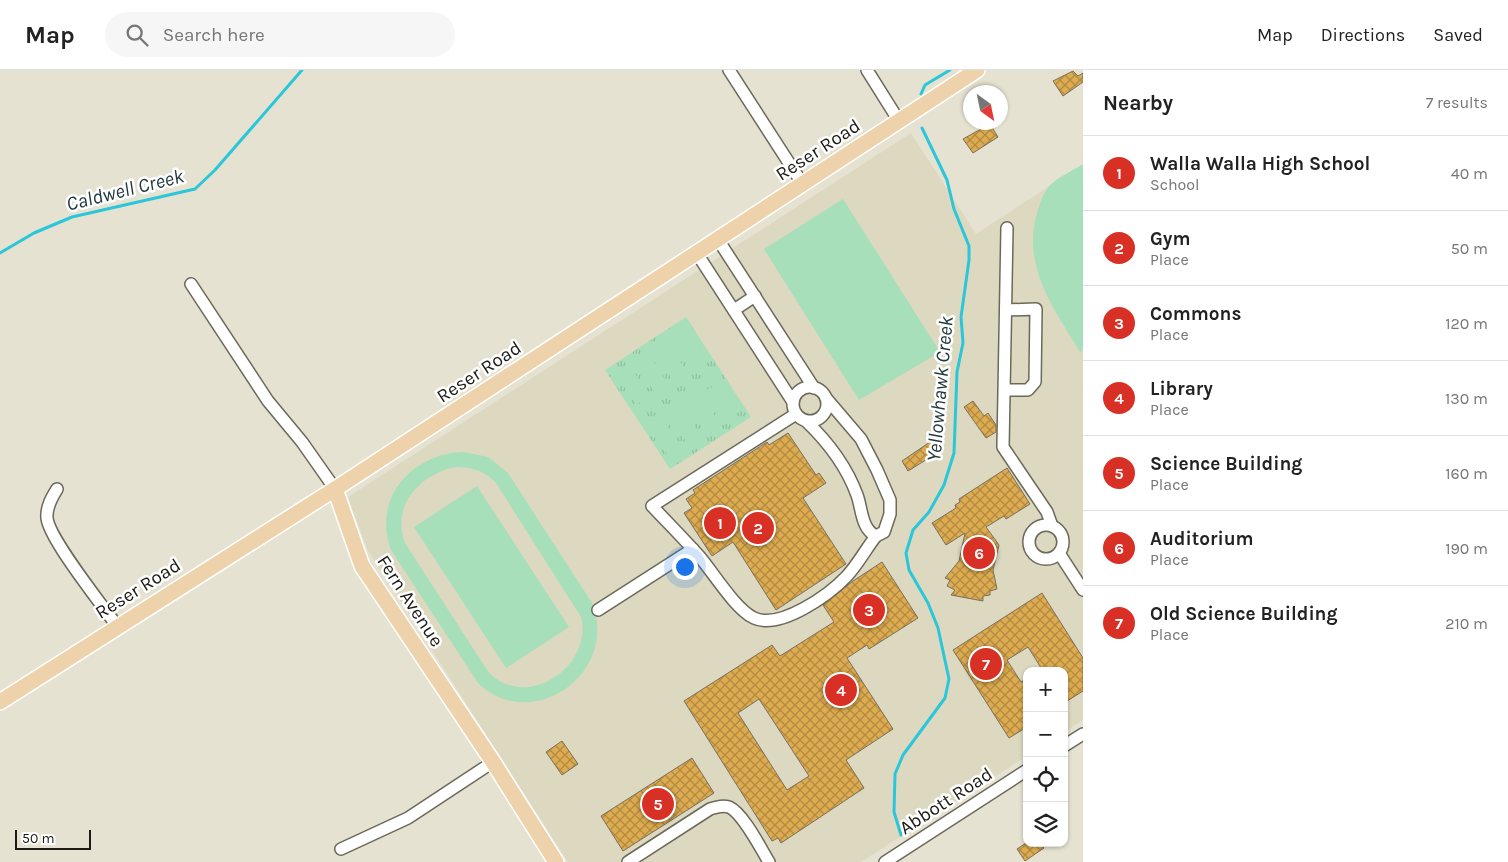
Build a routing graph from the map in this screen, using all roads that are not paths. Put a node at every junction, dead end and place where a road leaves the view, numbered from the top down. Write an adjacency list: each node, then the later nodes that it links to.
1 (728, 70): 5 (street)
2 (867, 70): 4 (street)
3 (977, 70): 4 (main road, Reser Road)
4 (899, 121): 5 (main road, Reser Road)
5 (802, 183): 7 (main road, Reser Road)
6 (1007, 228): 12 (street)
7 (718, 238): 8 (main road, Reser Road); 10 (street)
8 (696, 252): 11 (street); 19 (main road, Reser Road)
9 (191, 284): 19 (street, Fern Avenue)
10 (755, 296): 11 (street); 13 (street)
11 (734, 310): 16 (street)
12 (1006, 310): 14 (street); 14 (street)
13 (814, 388): 15 (street); 16 (street)
14 (1005, 390): 20 (street)
15 (826, 398): 17 (street); 21 (street)
16 (793, 402): 17 (street)
17 (801, 418): 21 (street); 22 (street)
18 (57, 489): 26 (street)
19 (335, 489): 26 (main road, Reser Road); 30 (main road, Fern Avenue)
20 (1052, 526): 23 (street); 23 (street)
21 (876, 536): 22 (street)
22 (693, 549): 25 (street)
23 (1059, 553): 24 (street)
24 (1083, 590)
25 (598, 610)
26 (117, 626): 27 (main road, Reser Road)
27 (0, 702)
28 (1083, 734): 29 (street)
29 (1068, 743)
30 (493, 762): 32 (street); 33 (main road, Fern Avenue)
31 (1023, 773): 36 (street, Abbott Road)
32 (340, 849)
33 (556, 862)
34 (628, 862): 35 (street)
35 (769, 862)
36 (884, 862)

